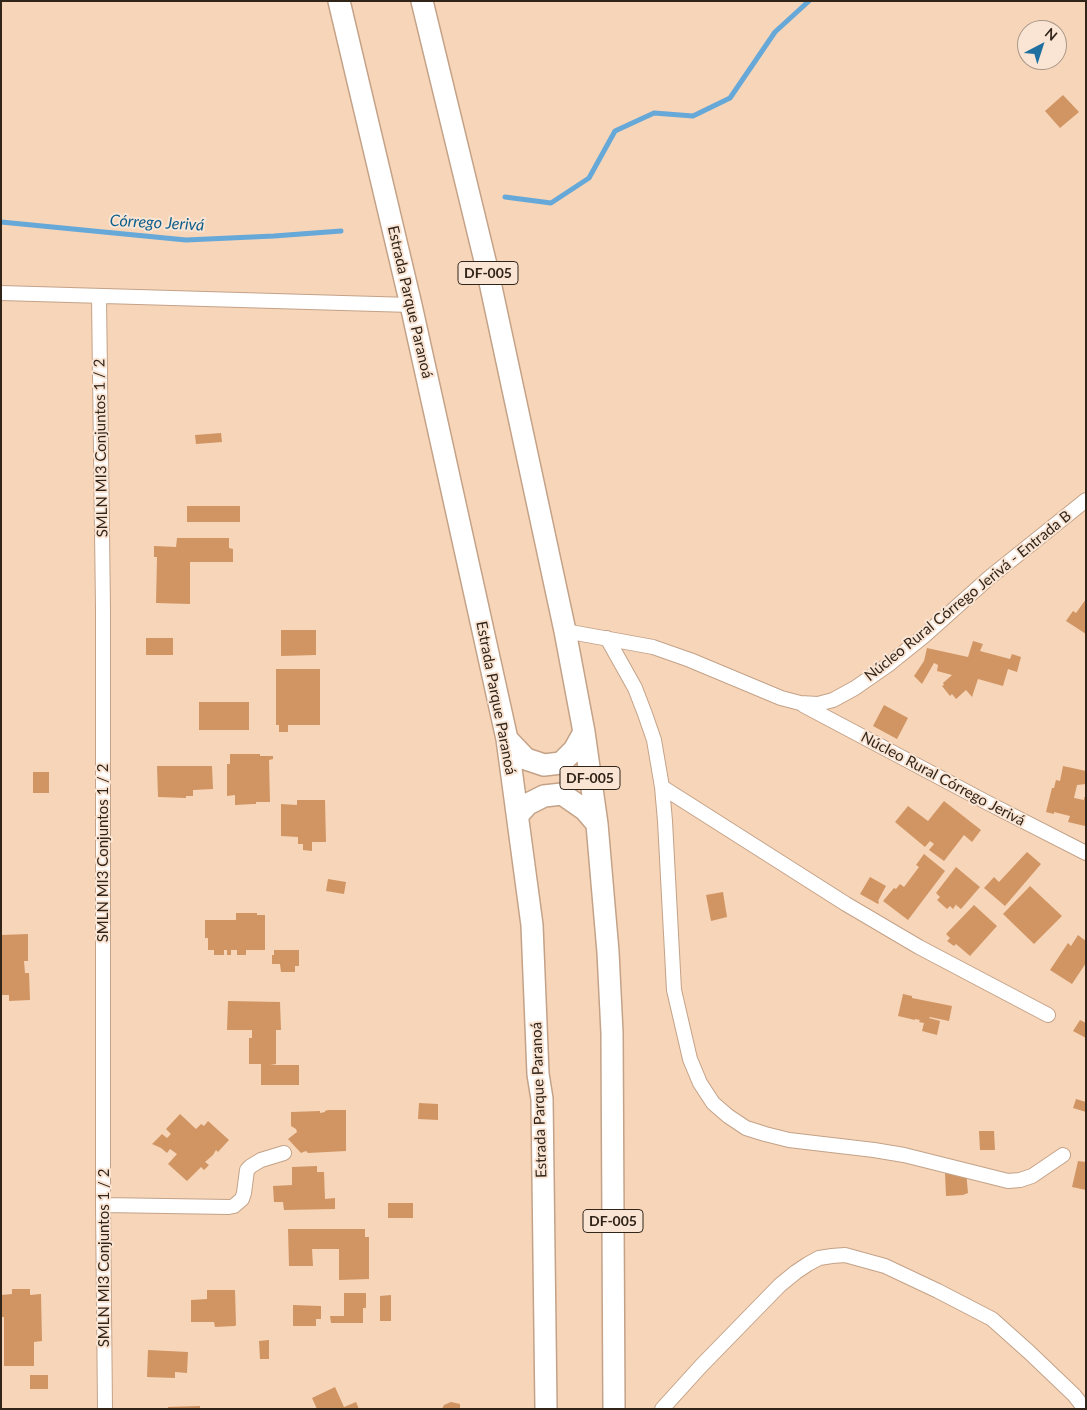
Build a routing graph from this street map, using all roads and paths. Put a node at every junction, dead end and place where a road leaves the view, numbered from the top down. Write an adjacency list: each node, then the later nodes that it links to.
1 (339, 1): 5 (main road, Estrada Parque Paranoá)
2 (422, 1): 7 (main road, DF-005)
3 (1, 293): 4 (street)
4 (99, 297): 5 (street); 19 (street, SMLN MI3 Conjuntos 1 / 2)
5 (411, 305): 11 (main road, Estrada Parque Paranoá)
6 (1086, 500): 9 (street, Núcleo Rural Córrego Jerivá - Entrada B)
7 (565, 631): 8 (street, Núcleo Rural Córrego Jerivá - Entrada B); 10 (main road, DF-005)
8 (607, 638): 9 (street, Núcleo Rural Córrego Jerivá - Entrada B); 12 (street)
9 (800, 703): 15 (street, Núcleo Rural Córrego Jerivá)
10 (584, 732): 11 (main road); 14 (main road, DF-005)
11 (507, 739): 13 (main road, Estrada Parque Paranoá)
12 (662, 787): 16 (street); 18 (street)
13 (518, 815): 14 (main road); 21 (main road, Estrada Parque Paranoá)
14 (597, 824): 22 (main road, DF-005)
15 (1086, 854)
16 (1048, 1015)
17 (284, 1153): 19 (street)
18 (1063, 1155)
19 (103, 1205): 20 (street, SMLN MI3 Conjuntos 1 / 2)
20 (105, 1409)
21 (546, 1409)
22 (614, 1409)
23 (662, 1409): 24 (street)
24 (1085, 1409)

